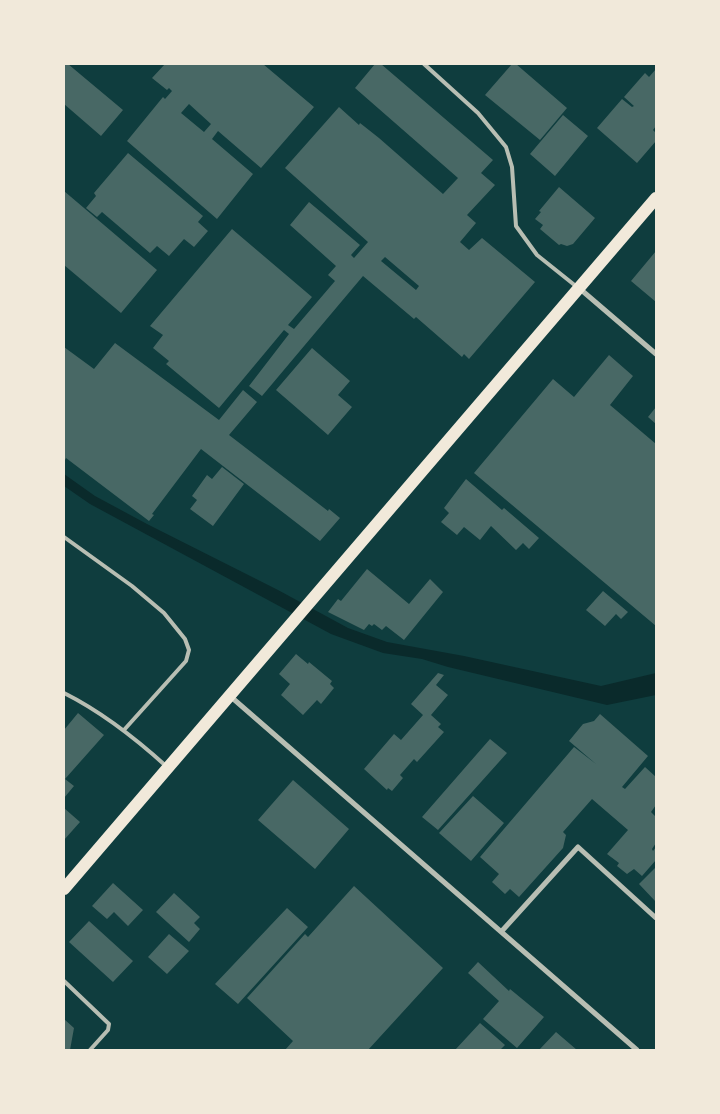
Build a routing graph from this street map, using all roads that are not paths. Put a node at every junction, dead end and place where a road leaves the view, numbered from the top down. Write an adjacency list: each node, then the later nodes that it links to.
1 (424, 64): 3 (lane)
2 (656, 198): 3 (main road)
3 (579, 288): 4 (street); 7 (main road)
4 (656, 354)
5 (64, 537): 8 (lane)
6 (64, 693): 8 (lane)
7 (230, 696): 9 (main road); 12 (street)
8 (124, 730): 9 (lane)
9 (168, 767): 10 (main road)
10 (64, 889)
11 (656, 918): 12 (street)
12 (501, 932): 15 (street)
13 (64, 981): 14 (lane)
14 (90, 1050)
15 (637, 1050)

